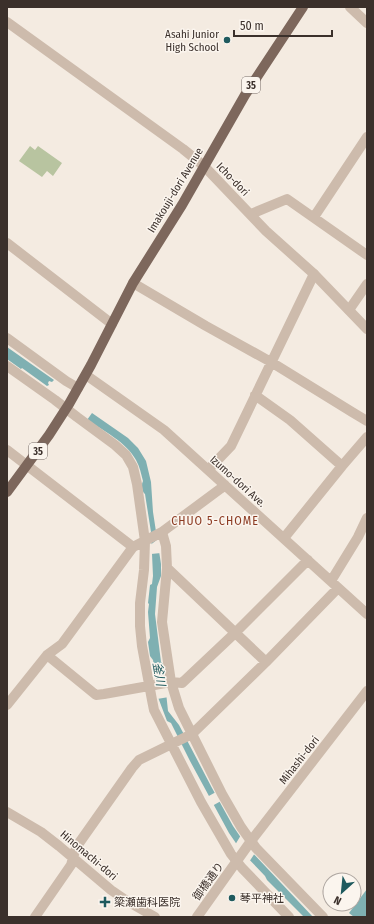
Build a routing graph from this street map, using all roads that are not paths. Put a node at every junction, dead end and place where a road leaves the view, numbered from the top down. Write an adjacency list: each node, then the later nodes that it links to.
1 (302, 7): 6 (main road, Imakouji-dori Avenue / 35)
2 (350, 7): 4 (street)
3 (7, 22): 6 (street, Icho-dori)
4 (367, 23)
5 (367, 137): 8 (street)
6 (204, 166): 7 (street, Icho-dori); 12 (main road, Imakouji-dori Avenue / 35)
7 (251, 214): 8 (street); 11 (street, Icho-dori)
8 (314, 217): 10 (street)
9 (7, 243): 15 (street)
10 (367, 254)
11 (314, 274): 14 (street, Icho-dori); 18 (street)
12 (133, 283): 15 (main road, Imakouji-dori Avenue / 35); 18 (street)
13 (367, 284): 14 (street)
14 (349, 310): 16 (street, Icho-dori)
15 (112, 324): 20 (main road, Imakouji-dori Avenue / 35)
16 (367, 329)
17 (7, 338): 21 (street)
18 (271, 362): 22 (street); 24 (street)
19 (7, 366): 23 (street)
20 (86, 374): 21 (main road, Imakouji-dori Avenue / 35); 29 (street, Izumo-dori Ave.)
21 (78, 389): 23 (main road, 35)
22 (255, 395): 28 (street); 29 (street)
23 (66, 409): 27 (main road, 35); 35 (street)
24 (367, 421)
25 (367, 437): 28 (street)
26 (7, 450): 27 (street)
27 (27, 466): 31 (main road, 35); 36 (street)
28 (342, 466): 34 (street)
29 (208, 470): 30 (street, Izumo-dori Ave.)
30 (225, 484): 33 (street); 34 (street, Izumo-dori Ave.)
31 (7, 492)
32 (367, 518): 39 (street)
33 (162, 532): 35 (street); 38 (street)
34 (284, 538): 37 (street, Izumo-dori Ave.)
35 (145, 541): 36 (street); 44 (street)
36 (132, 547): 42 (street)
37 (308, 560): 39 (street, Izumo-dori Ave.); 41 (street)
38 (167, 568): 41 (street); 44 (street)
39 (335, 584): 40 (street, Izumo-dori Ave.); 43 (street)
40 (367, 614)
41 (235, 633): 43 (street); 44 (street)
42 (47, 655): 44 (street); 46 (street)
43 (266, 662): 47 (street)
44 (160, 684): 47 (street); 48 (street)
45 (367, 691): 50 (street, Mihashi-dori)
46 (7, 705)
47 (192, 734): 48 (street); 50 (street)
48 (171, 744): 51 (street); 52 (street)
49 (7, 812): 51 (street, Hinomachi-dori)
50 (250, 843): 52 (street, Mihashi-dori); 57 (street)
51 (73, 858): 53 (street); 54 (street, Hinomachi-dori)
52 (239, 858): 55 (street, 御橋通り); 56 (street)
53 (35, 917)
54 (155, 917)
55 (197, 917)
56 (289, 917)
57 (322, 917)

